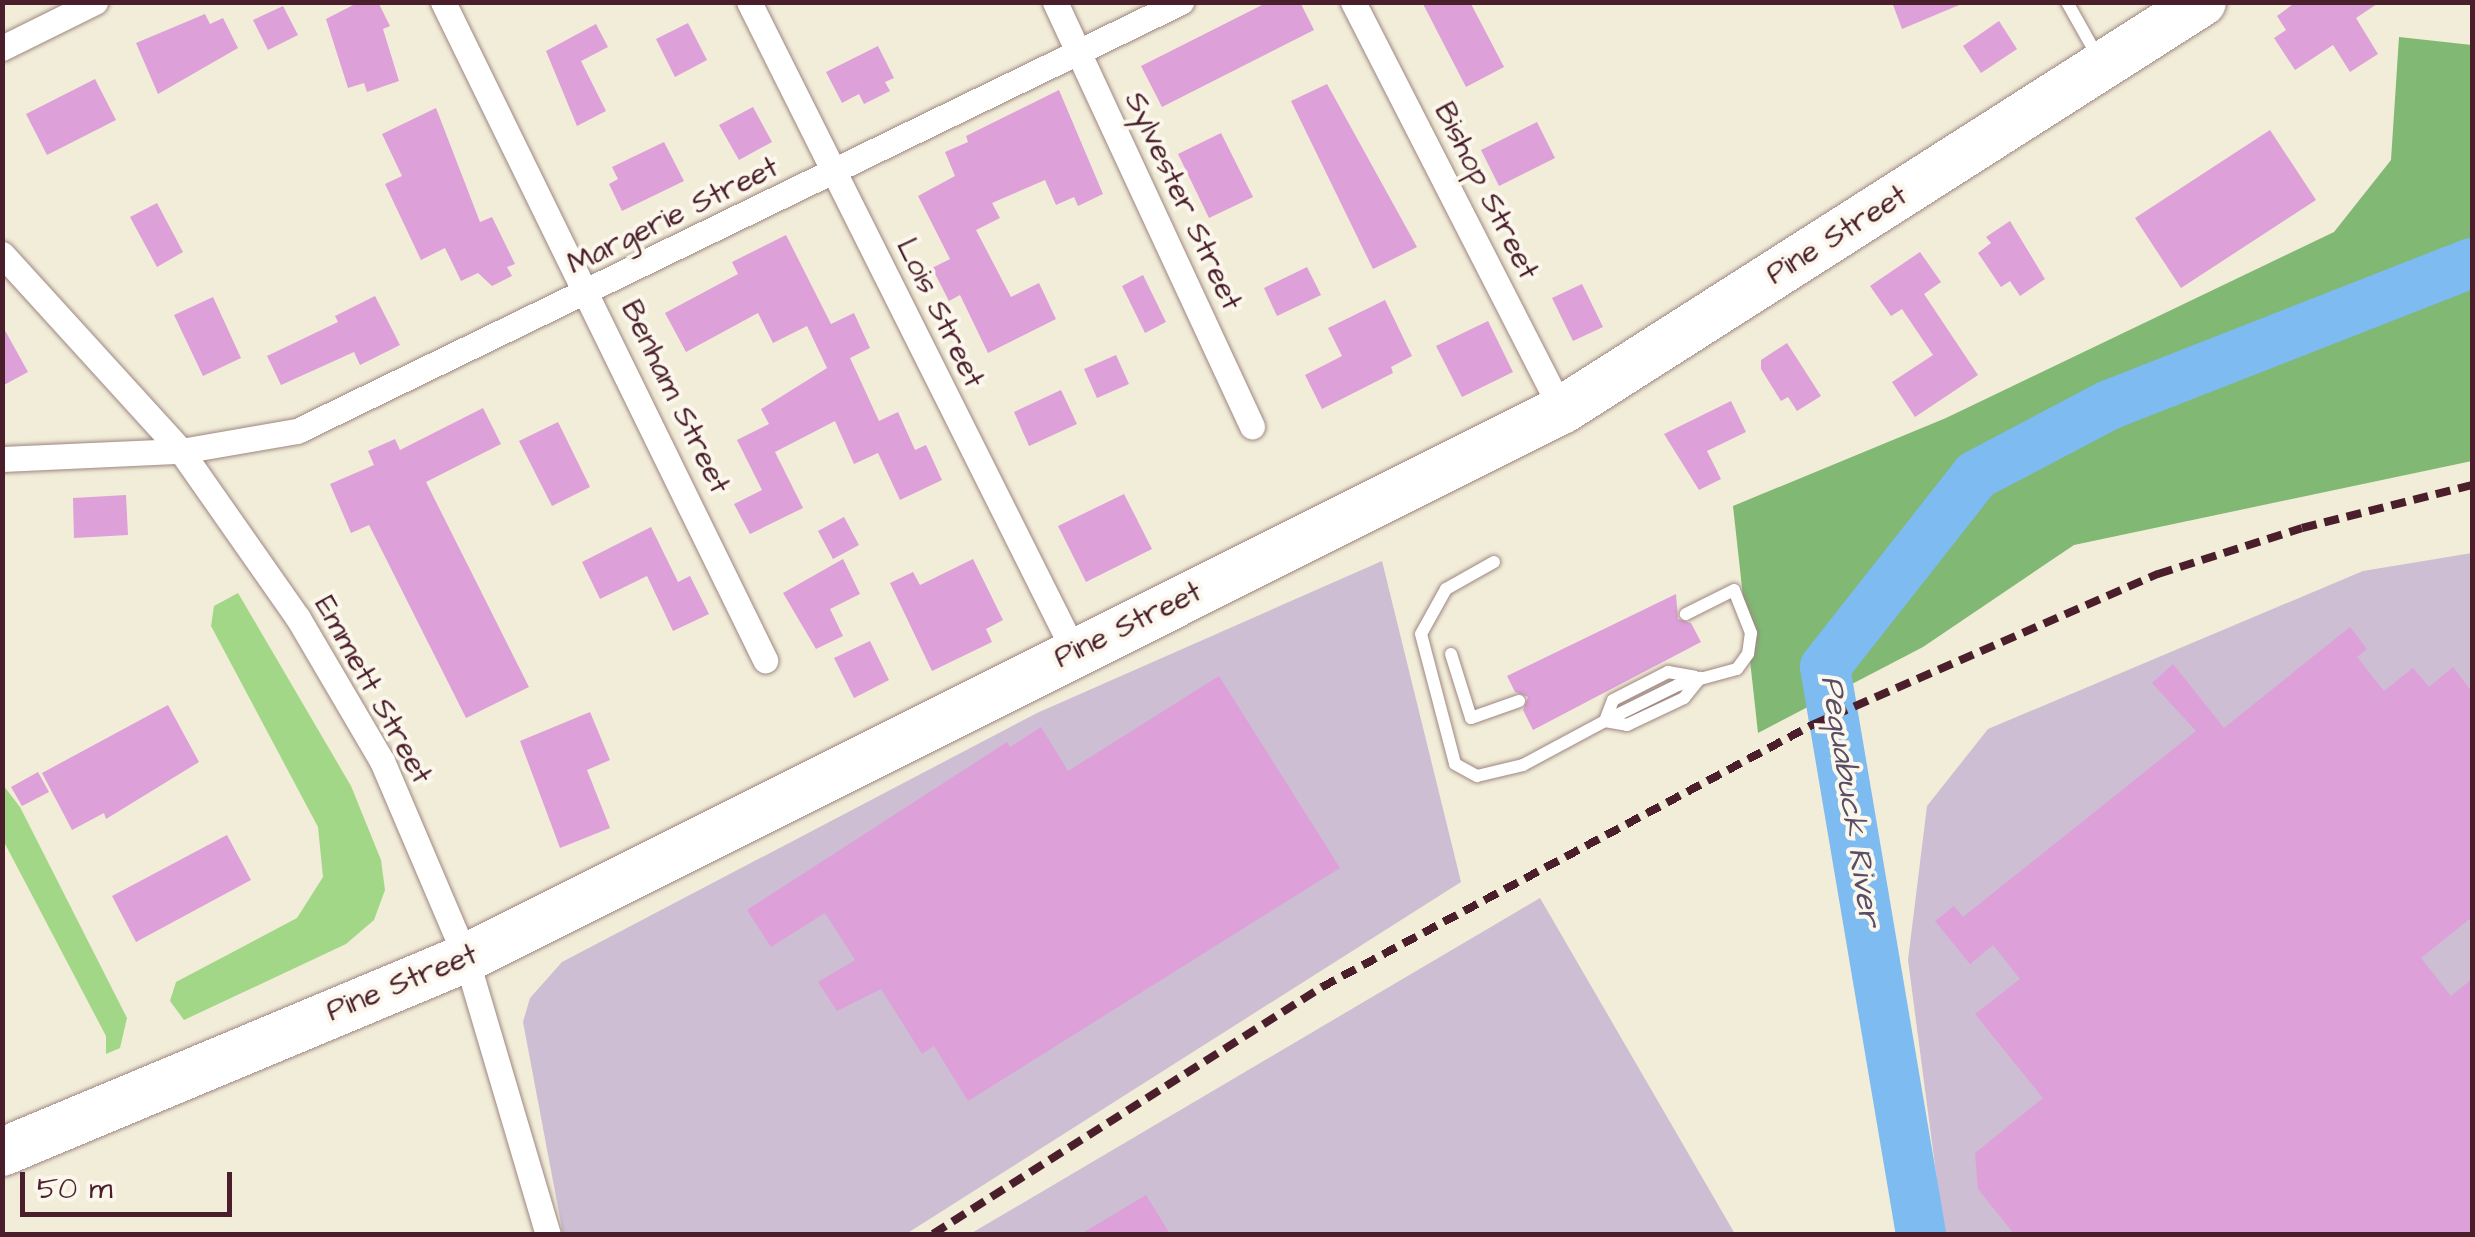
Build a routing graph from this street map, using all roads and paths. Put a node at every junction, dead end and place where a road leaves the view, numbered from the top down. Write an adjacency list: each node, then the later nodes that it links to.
1 (95, 2): 9 (street)
2 (443, 2): 14 (street, Benham Street)
3 (750, 2): 12 (street, Lois Street)
4 (1054, 2): 10 (street, Sylvester Street)
5 (1181, 2): 10 (street, Margerie Street)
6 (1353, 2): 15 (street, Bishop Street)
7 (2067, 2): 11 (lane)
8 (2202, 2): 11 (highway, Pine Street)
9 (2, 48)
10 (1078, 54): 12 (street, Margerie Street); 16 (street, Sylvester Street)
11 (2103, 65): 15 (highway, Pine Street)
12 (834, 173): 14 (street, Margerie Street); 21 (street, Lois Street)
13 (2, 254): 17 (street, Emmett Street)
14 (590, 294): 17 (street, Margerie Street); 23 (street, Benham Street)
15 (1562, 410): 21 (highway, Pine Street)
16 (1252, 427)
17 (182, 451): 18 (street, Margerie Street); 27 (street, Emmett Street)
18 (2, 458)
19 (1494, 562): 26 (lane)
20 (1686, 614): 24 (lane)
21 (1074, 651): 27 (highway, Pine Street)
22 (1452, 654): 25 (lane)
23 (766, 660)
24 (1700, 678): 26 (lane); 26 (lane)
25 (1519, 701)
26 (1605, 721)
27 (466, 958): 28 (highway, Pine Street); 29 (street, Emmett Street)
28 (2, 1152)
29 (548, 1234)

